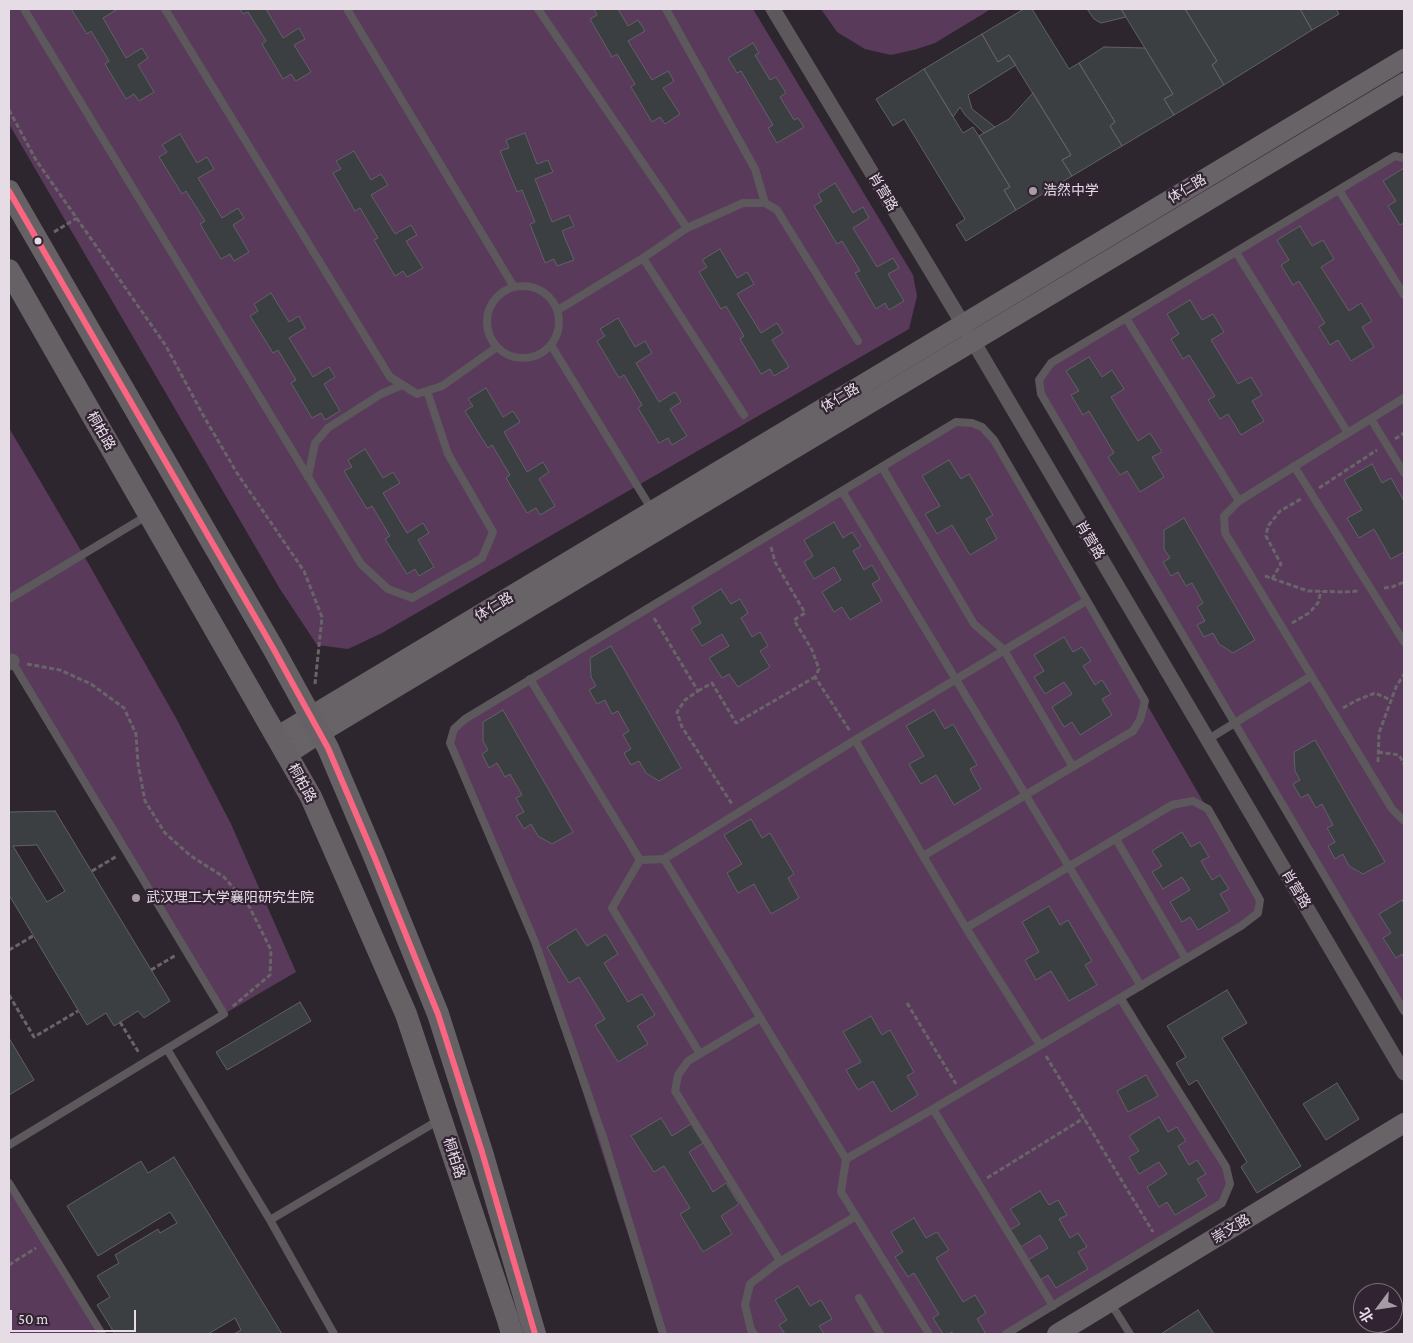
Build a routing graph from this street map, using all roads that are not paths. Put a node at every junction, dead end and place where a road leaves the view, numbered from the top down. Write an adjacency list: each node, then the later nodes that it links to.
1 (24, 9): 37 (lane)
2 (165, 9): 28 (lane)
3 (347, 9): 19 (lane)
4 (538, 9): 15 (lane)
5 (666, 9): 14 (lane)
6 (773, 9): 23 (street, 肖营路)
7 (1404, 42): 9 (street)
8 (1404, 59): 9 (street, 体仁路)
9 (1380, 73): 23 (street, 体仁路)
10 (1401, 88): 25 (street, 体仁路)
11 (1404, 158): 12 (lane)
12 (1339, 190): 16 (lane); 20 (lane)
13 (9, 191): 51 (main road)
14 (765, 203): 15 (lane); 24 (lane)
15 (687, 228): 17 (lane)
16 (1236, 252): 22 (lane); 33 (lane)
17 (643, 258): 21 (lane); 31 (lane)
18 (9, 270): 41 (main road, 桐柏路)
19 (514, 287): 21 (lane); 27 (lane)
20 (1404, 295)
21 (558, 310): 26 (lane)
22 (1126, 318): 39 (lane); 50 (lane)
23 (963, 324): 25 (street, 肖营路); 40 (street, 体仁路)
24 (858, 341)
25 (972, 342): 51 (street, 体仁路); 53 (street, 肖营路)
26 (551, 345): 27 (lane); 40 (lane)
27 (497, 346): 29 (lane)
28 (402, 385): 29 (lane); 37 (lane)
29 (427, 391): 37 (lane)
30 (1404, 398): 32 (lane)
31 (744, 415)
32 (1371, 419): 33 (lane); 36 (lane)
33 (1348, 433): 34 (lane)
34 (1294, 466): 39 (lane); 44 (lane)
35 (882, 467): 38 (lane); 43 (lane); 45 (lane)
36 (1404, 473)
37 (308, 477)
38 (842, 491): 48 (lane); 49 (lane)
39 (1238, 501): 47 (lane)
40 (653, 511): 51 (street, 体仁路)
41 (149, 514): 42 (lane); 54 (main road, 桐柏路)
42 (9, 599)
43 (1086, 600): 45 (lane); 55 (lane)
44 (1404, 642)
45 (1004, 650): 49 (lane); 55 (lane)
46 (10, 660): 70 (lane)
47 (1312, 676): 50 (lane); 57 (lane)
48 (530, 679): 61 (lane); 90 (lane)
49 (956, 680): 52 (lane); 56 (lane)
50 (1235, 723): 53 (lane); 67 (lane)
51 (315, 725): 54 (street, 体仁路); 89 (main road)
52 (855, 740): 59 (lane); 60 (lane)
53 (1207, 740): 72 (street, 肖营路)
54 (281, 746): 74 (main road, 桐柏路)
55 (1073, 767): 56 (lane)
56 (1026, 795): 59 (lane); 62 (lane)
57 (1404, 821)
58 (1116, 838): 62 (lane); 64 (lane); 64 (lane)
59 (923, 856): 63 (lane)
60 (664, 859): 61 (lane); 68 (lane)
61 (640, 860): 71 (lane)
62 (1069, 866): 63 (lane); 65 (lane)
63 (966, 928): 69 (lane)
64 (1186, 959): 65 (lane)
65 (1141, 986): 66 (lane)
66 (1120, 998): 69 (lane); 84 (lane)
67 (1404, 1011)
68 (760, 1018): 71 (lane); 77 (lane)
69 (1040, 1045): 73 (lane)
70 (167, 1048): 76 (lane); 80 (lane)
71 (700, 1054): 81 (lane)
72 (1404, 1073)
73 (932, 1109): 77 (lane); 84 (lane)
74 (441, 1119): 80 (lane); 88 (main road, 桐柏路)
75 (1404, 1123): 83 (street, 崇文路)
76 (9, 1145)
77 (846, 1159): 79 (lane)
78 (9, 1183): 86 (lane)
79 (856, 1216): 81 (lane); 93 (lane)
80 (270, 1220): 87 (lane)
81 (780, 1262): 91 (lane)
82 (859, 1298): 92 (lane)
83 (1110, 1302): 85 (street, 崇文路); 95 (lane)
84 (1052, 1306): 94 (lane)
85 (1068, 1331)
86 (102, 1334)
87 (334, 1334)
88 (512, 1334)
89 (535, 1334)
90 (663, 1334)
91 (754, 1334)
92 (880, 1334)
93 (929, 1334)
94 (1006, 1334)
95 (1130, 1334)

